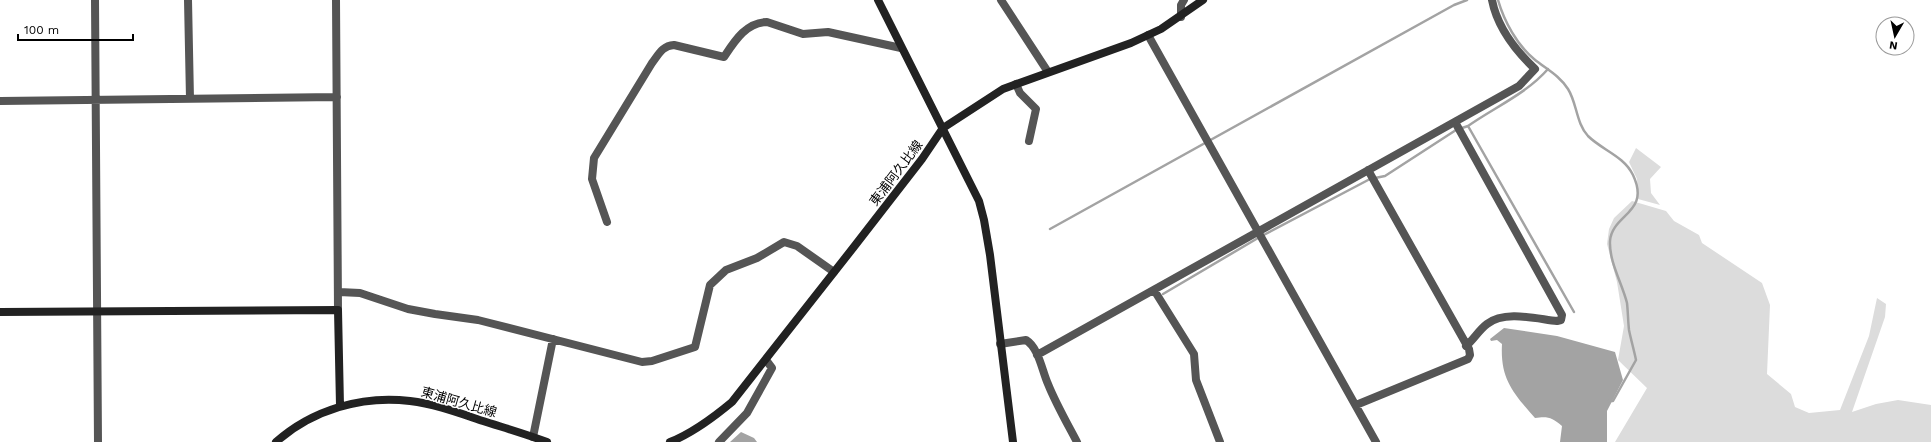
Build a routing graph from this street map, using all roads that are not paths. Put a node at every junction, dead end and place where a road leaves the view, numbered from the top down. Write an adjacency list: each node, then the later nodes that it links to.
1 (95, 0): 16 (street)
2 (188, 0): 15 (street)
3 (336, 0): 14 (street)
4 (878, 0): 11 (main road)
5 (1001, 0): 12 (street)
6 (1184, 0): 9 (street)
7 (1203, 0): 9 (main road, 東浦阿久比線)
8 (1492, 0): 18 (street)
9 (1181, 16): 10 (main road, 東浦阿久比線)
10 (1148, 35): 12 (main road, 東浦阿久比線); 23 (street)
11 (902, 48): 19 (main road); 22 (street)
12 (1048, 72): 13 (main road, 東浦阿久比線)
13 (1016, 84): 19 (main road, 東浦阿久比線); 20 (street)
14 (337, 97): 15 (street); 26 (street)
15 (190, 99): 16 (street)
16 (96, 100): 17 (street); 28 (street)
17 (0, 101)
18 (1455, 122): 21 (street); 32 (street)
19 (943, 128): 24 (main road, 東浦阿久比線); 31 (main road)
20 (1029, 141)
21 (1368, 170): 23 (street); 32 (street)
22 (607, 222)
23 (1259, 231): 25 (street); 35 (street)
24 (834, 272): 30 (street); 34 (main road, 東浦阿久比線)
25 (1154, 290): 33 (street); 45 (street)
26 (339, 292): 27 (street); 30 (street)
27 (338, 310): 28 (main road); 36 (main road)
28 (98, 311): 29 (main road); 38 (street)
29 (0, 312)
30 (553, 339): 37 (street)
31 (1000, 344): 33 (street); 43 (main road)
32 (1466, 346): 35 (street)
33 (1037, 355): 44 (street)
34 (766, 360): 41 (main road, 東浦阿久比線); 42 (street)
35 (1356, 405): 46 (street)
36 (340, 406): 37 (main road, 東浦阿久比線); 39 (main road, 東浦阿久比線)
37 (533, 437): 40 (main road, 東浦阿久比線)
38 (98, 442)
39 (276, 442)
40 (547, 442)
41 (670, 442)
42 (719, 442)
43 (1013, 442)
44 (1077, 442)
45 (1220, 442)
46 (1376, 442)

